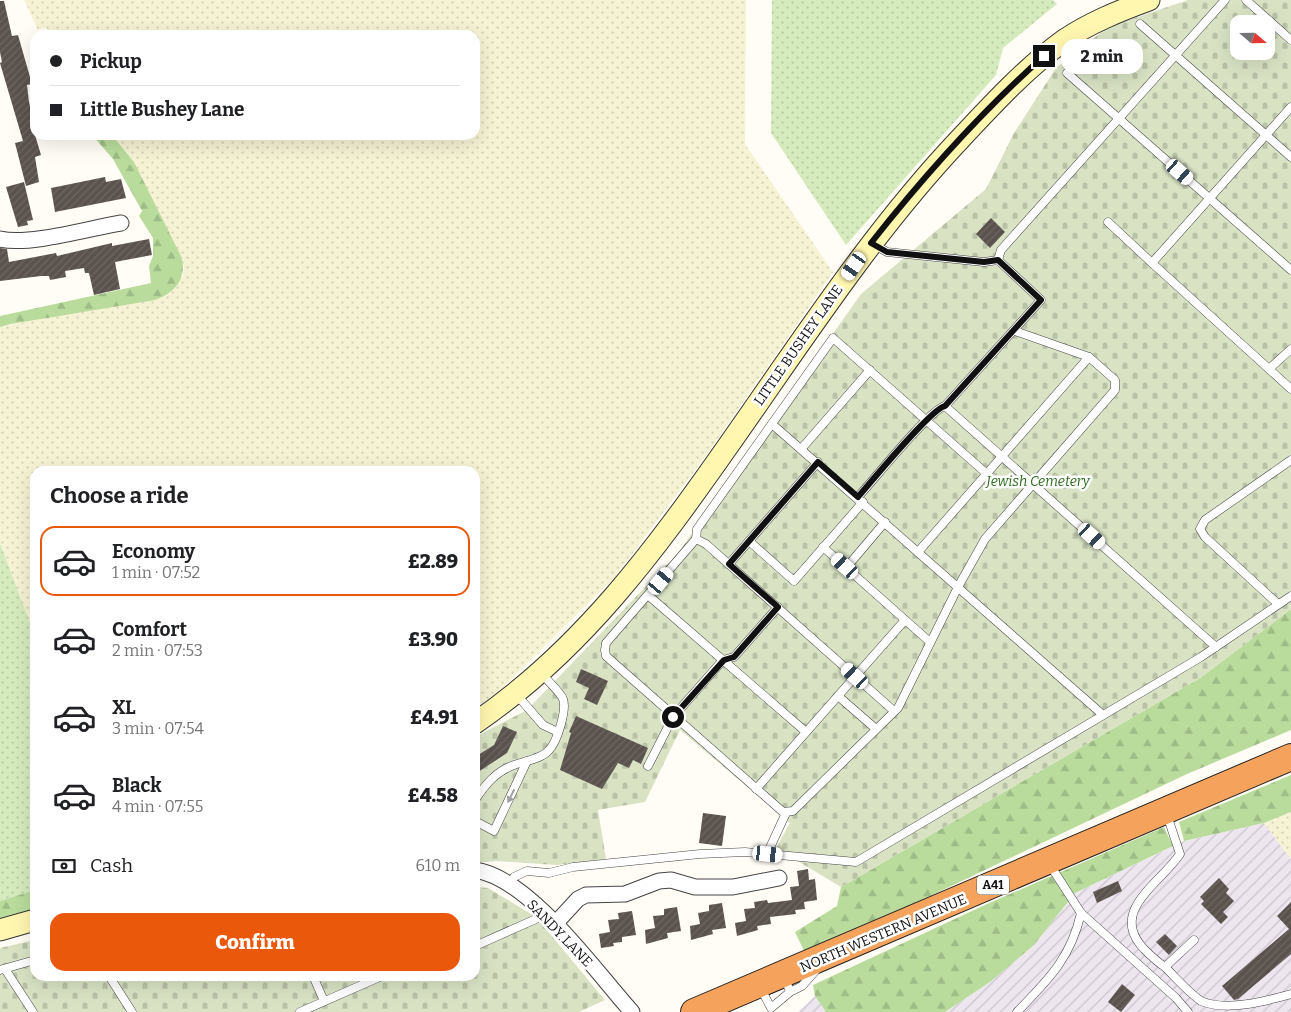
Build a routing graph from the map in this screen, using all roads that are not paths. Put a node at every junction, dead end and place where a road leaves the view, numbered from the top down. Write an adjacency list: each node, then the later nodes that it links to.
1 (1149, 0): 16 (street, LITTLE BUSHEY LANE)
2 (1226, 0): 6 (lane)
3 (1246, 0): 5 (lane)
4 (1140, 24): 6 (lane)
5 (1291, 40)
6 (1176, 55): 9 (lane); 10 (lane)
7 (1067, 73): 9 (lane)
8 (1291, 107): 10 (lane)
9 (1119, 118): 12 (lane); 17 (lane)
10 (1266, 135): 11 (lane); 12 (lane)
11 (1291, 157)
12 (1210, 198): 18 (lane); 19 (lane)
13 (1108, 222): 18 (lane)
14 (121, 223): 15 (street)
15 (0, 239)
16 (871, 243): 17 (lane); 52 (street, LITTLE BUSHEY LANE)
17 (998, 260): 20 (lane)
18 (1152, 263): 23 (lane)
19 (1291, 270)
20 (1015, 331): 22 (lane); 26 (lane)
21 (1291, 349): 23 (lane)
22 (1089, 357): 30 (lane); 34 (lane)
23 (1270, 369): 25 (lane)
24 (870, 370): 27 (lane); 28 (lane); 29 (lane)
25 (1291, 389)
26 (945, 406): 27 (lane); 30 (lane)
27 (928, 420): 33 (lane); 35 (lane)
28 (772, 424): 29 (lane); 37 (lane)
29 (802, 448): 32 (lane)
30 (1002, 457): 33 (lane); 34 (lane)
31 (1291, 460): 46 (lane)
32 (818, 462): 35 (lane); 38 (lane)
33 (987, 474): 40 (lane)
34 (1032, 484): 43 (lane); 50 (lane)
35 (860, 500): 36 (lane); 39 (lane)
36 (885, 522): 40 (lane); 42 (lane)
37 (696, 539): 41 (lane); 44 (lane)
38 (749, 541): 39 (lane); 41 (lane)
39 (823, 547): 42 (lane)
40 (918, 552): 43 (lane)
41 (729, 564): 47 (lane)
42 (846, 568): 48 (lane)
43 (958, 586): 49 (lane); 57 (lane)
44 (649, 596): 51 (lane); 58 (lane)
45 (1291, 596): 46 (lane)
46 (1278, 604): 50 (lane)
47 (778, 607): 51 (lane); 53 (lane)
48 (905, 620): 49 (lane); 53 (lane)
49 (930, 642): 56 (lane)
50 (1216, 647): 57 (lane)
51 (724, 660): 58 (lane); 62 (lane)
52 (540, 671): 54 (street, LITTLE BUSHEY LANE); 61 (lane)
53 (855, 676): 55 (lane); 56 (lane)
54 (515, 692): 59 (street, LITTLE BUSHEY LANE); 61 (lane)
55 (838, 696): 60 (lane); 62 (lane)
56 (894, 711): 60 (lane)
57 (1103, 714): 71 (lane)
58 (673, 717): 65 (lane); 66 (lane)
59 (480, 719)
60 (876, 729): 69 (lane)
61 (558, 732): 64 (lane)
62 (806, 732): 66 (lane)
63 (1291, 757): 68 (highway, NORTH WESTERN AVENUE / A41)
64 (527, 761): 67 (lane); 70 (lane, one-way to 70)
65 (648, 766)
66 (756, 789): 69 (lane)
67 (480, 793)
68 (1166, 810): 72 (highway, NORTH WESTERN AVENUE / A41); 84 (lane)
69 (786, 813): 71 (lane)
70 (480, 824)
71 (768, 854): 75 (lane)
72 (1047, 862): 76 (lane); 95 (highway, NORTH WESTERN AVENUE / A41)
73 (480, 872): 75 (street, SANDY LANE)
74 (779, 878): 79 (street)
75 (509, 885): 79 (street, SANDY LANE)
76 (1081, 913): 96 (lane); 97 (lane)
77 (536, 919): 82 (lane)
78 (30, 921): 80 (street)
79 (555, 924): 94 (street, SANDY LANE)
80 (0, 930)
81 (1194, 940): 84 (lane)
82 (480, 944)
83 (30, 962): 85 (lane)
84 (1165, 967): 89 (lane)
85 (3, 970): 91 (lane)
86 (112, 981): 92 (lane)
87 (315, 981): 90 (lane)
88 (370, 981): 90 (lane)
89 (1291, 994)
90 (324, 1001): 93 (lane)
91 (33, 1012)
92 (132, 1012)
93 (300, 1012)
94 (632, 1012)
95 (694, 1012)
96 (1017, 1012)
97 (1188, 1012)

